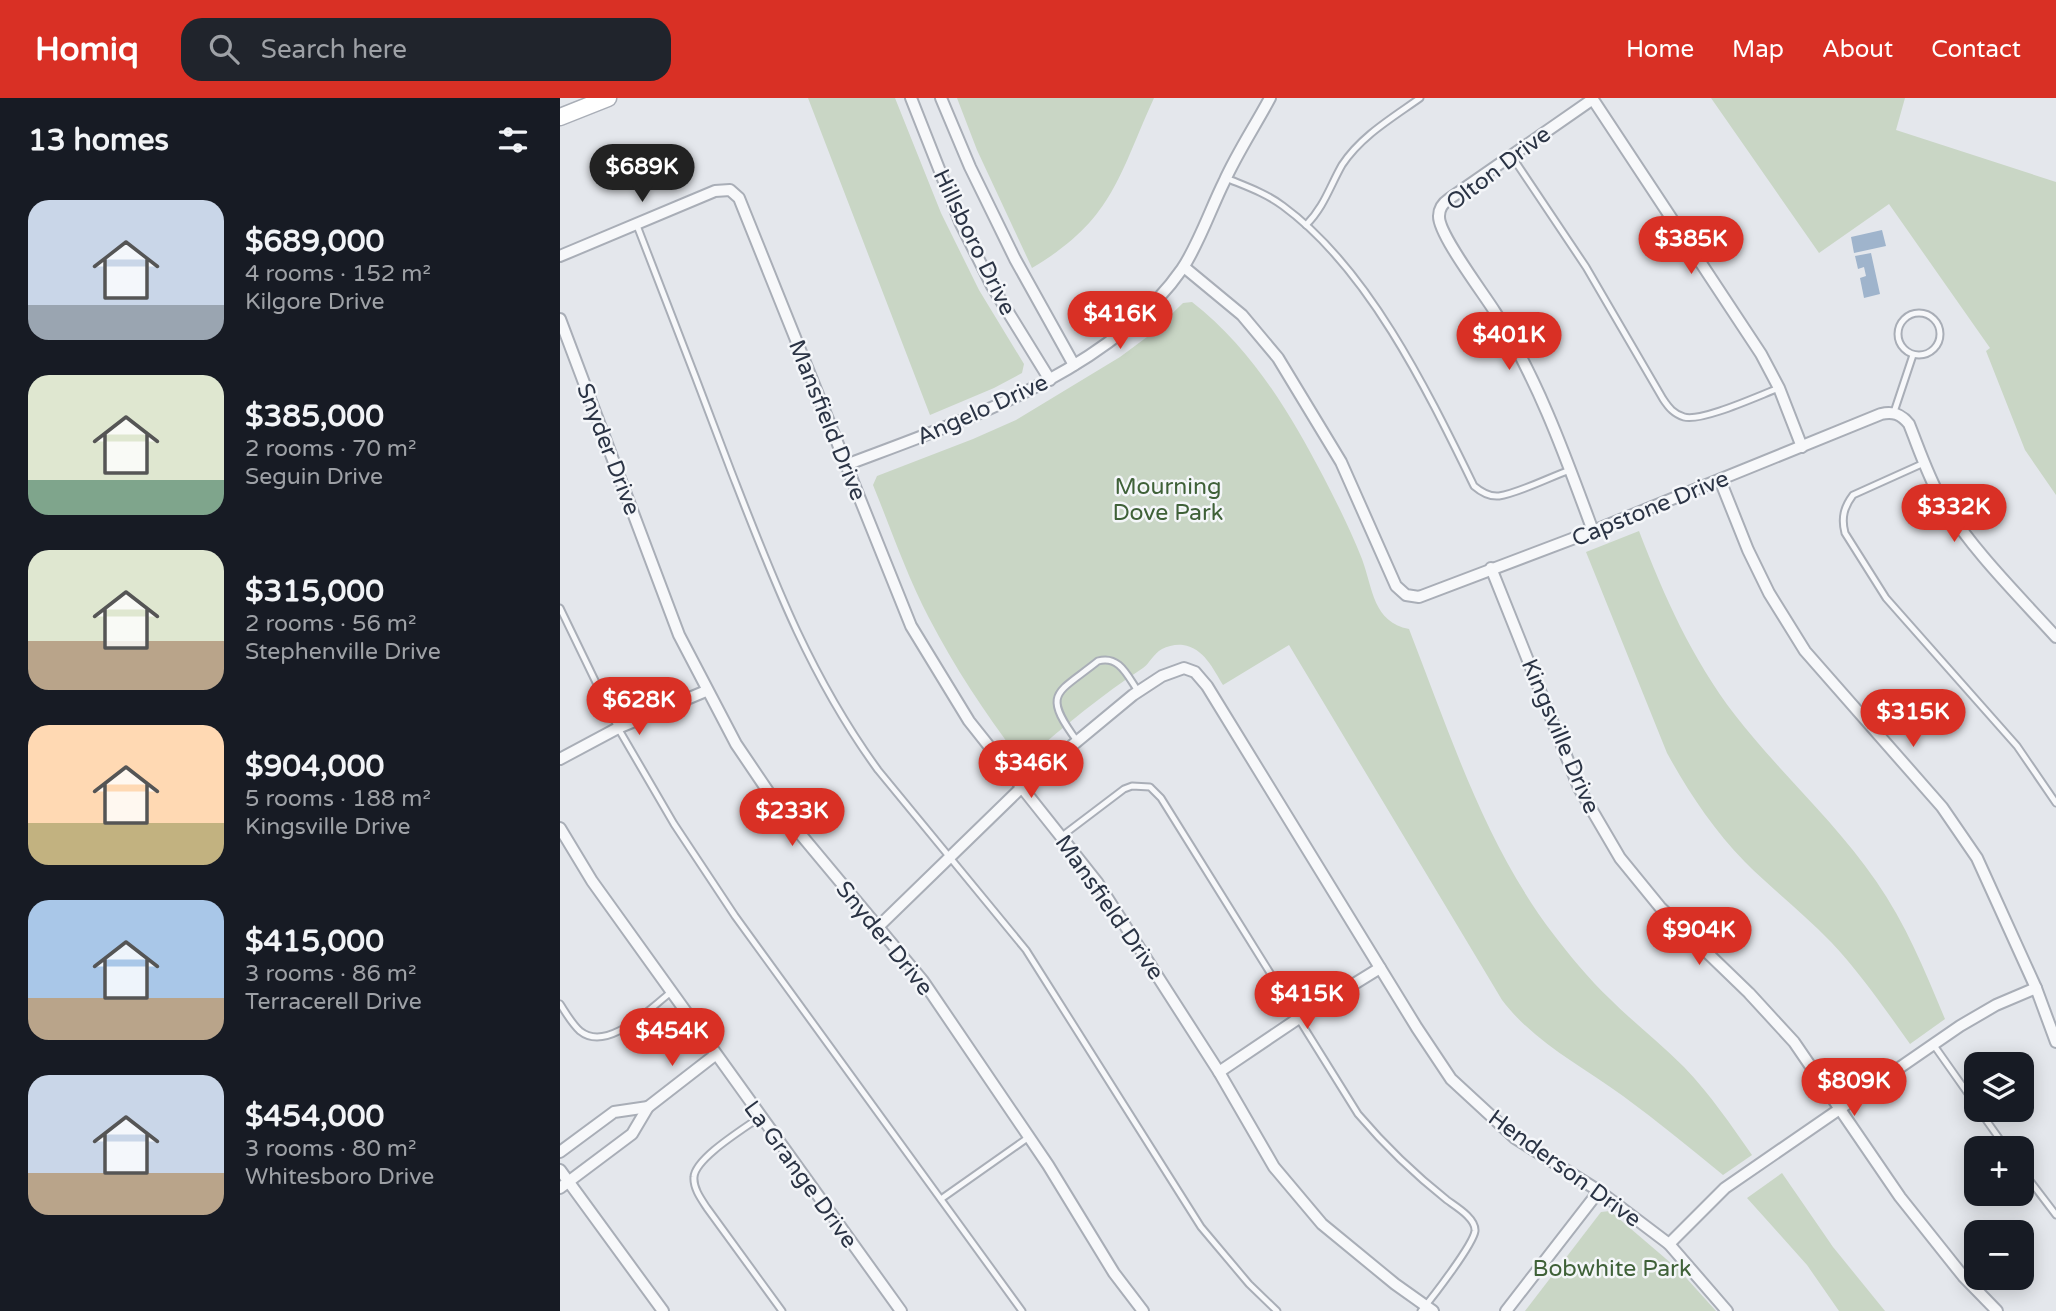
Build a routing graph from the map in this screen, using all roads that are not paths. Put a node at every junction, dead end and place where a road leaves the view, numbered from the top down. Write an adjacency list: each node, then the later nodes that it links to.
1 (608, 98): 7 (main road)
2 (911, 98): 17 (street, Hillsboro Drive)
3 (942, 98): 16 (street, Hillsboro Drive)
4 (1270, 98): 9 (street, Angelo Drive)
5 (1420, 98): 11 (lane)
6 (1593, 98): 8 (street, Olton Drive); 18 (street)
7 (560, 117)
8 (1511, 155): 18 (lane); 23 (street, Olton Drive)
9 (1226, 178): 11 (lane); 13 (street, Angelo Drive)
10 (636, 223): 12 (street); 22 (street, Mansfield Drive); 38 (lane)
11 (1306, 225): 23 (lane)
12 (560, 256)
13 (1184, 267): 16 (street, Angelo Drive); 26 (street, Capstone Drive)
14 (560, 319): 29 (street, Snyder Drive)
15 (1913, 355): 15 (lane); 19 (lane)
16 (1074, 365): 17 (street, Angelo Drive)
17 (1049, 380): 22 (street, Angelo Drive)
18 (1779, 387): 20 (street)
19 (1894, 412): 20 (street, Capstone Drive); 21 (street)
20 (1802, 447): 24 (street, Capstone Drive)
21 (1924, 462): 28 (street); 35 (lane)
22 (846, 465): 34 (street, Mansfield Drive)
23 (1570, 470): 25 (street)
24 (1720, 480): 25 (street, Capstone Drive); 41 (street)
25 (1593, 531): 26 (street, Capstone Drive)
26 (1490, 568): 51 (street, Kingsville Drive)
27 (560, 608): 31 (lane)
28 (2056, 637)
29 (706, 691): 31 (street); 39 (street, Snyder Drive)
30 (1138, 691): 32 (street); 32 (lane); 40 (street, Henderson Drive)
31 (618, 728): 33 (street); 59 (lane)
32 (1077, 741): 34 (street)
33 (560, 759)
34 (1021, 787): 37 (street, Mansfield Drive); 38 (street)
35 (2056, 803)
36 (560, 828): 42 (street, La Grange Drive)
37 (1062, 836): 44 (lane); 48 (street, Mansfield Drive)
38 (950, 859): 39 (street); 68 (lane)
39 (878, 927): 53 (street, Snyder Drive)
40 (1380, 968): 44 (street); 58 (street, Henderson Drive)
41 (2036, 988): 45 (street); 46 (street)
42 (670, 993): 43 (lane); 47 (street, La Grange Drive)
43 (560, 1004)
44 (1299, 1018): 48 (street); 62 (lane)
45 (2056, 1042)
46 (1933, 1044): 49 (lane); 51 (street)
47 (715, 1055): 50 (street); 52 (street, La Grange Drive)
48 (1219, 1072): 62 (street, Mansfield Drive)
49 (1964, 1088)
50 (648, 1107): 54 (street); 56 (street)
51 (1841, 1108): 61 (street); 71 (street, Kingsville Drive)
52 (760, 1117): 64 (lane); 65 (street, La Grange Drive)
53 (1029, 1137): 59 (lane); 67 (street, Snyder Drive)
54 (560, 1152)
55 (560, 1170): 56 (street)
56 (564, 1185): 63 (street)
57 (2034, 1186): 60 (lane)
58 (1599, 1191): 61 (street, Henderson Drive); 69 (street)
59 (942, 1199): 66 (lane)
60 (2056, 1215)
61 (1669, 1244): 70 (street, Henderson Drive)
62 (1427, 1309)
63 (663, 1311)
64 (782, 1311)
65 (901, 1311)
66 (1022, 1311)
67 (1143, 1311)
68 (1277, 1311)
69 (1506, 1311)
70 (1727, 1311)
71 (1997, 1311)

